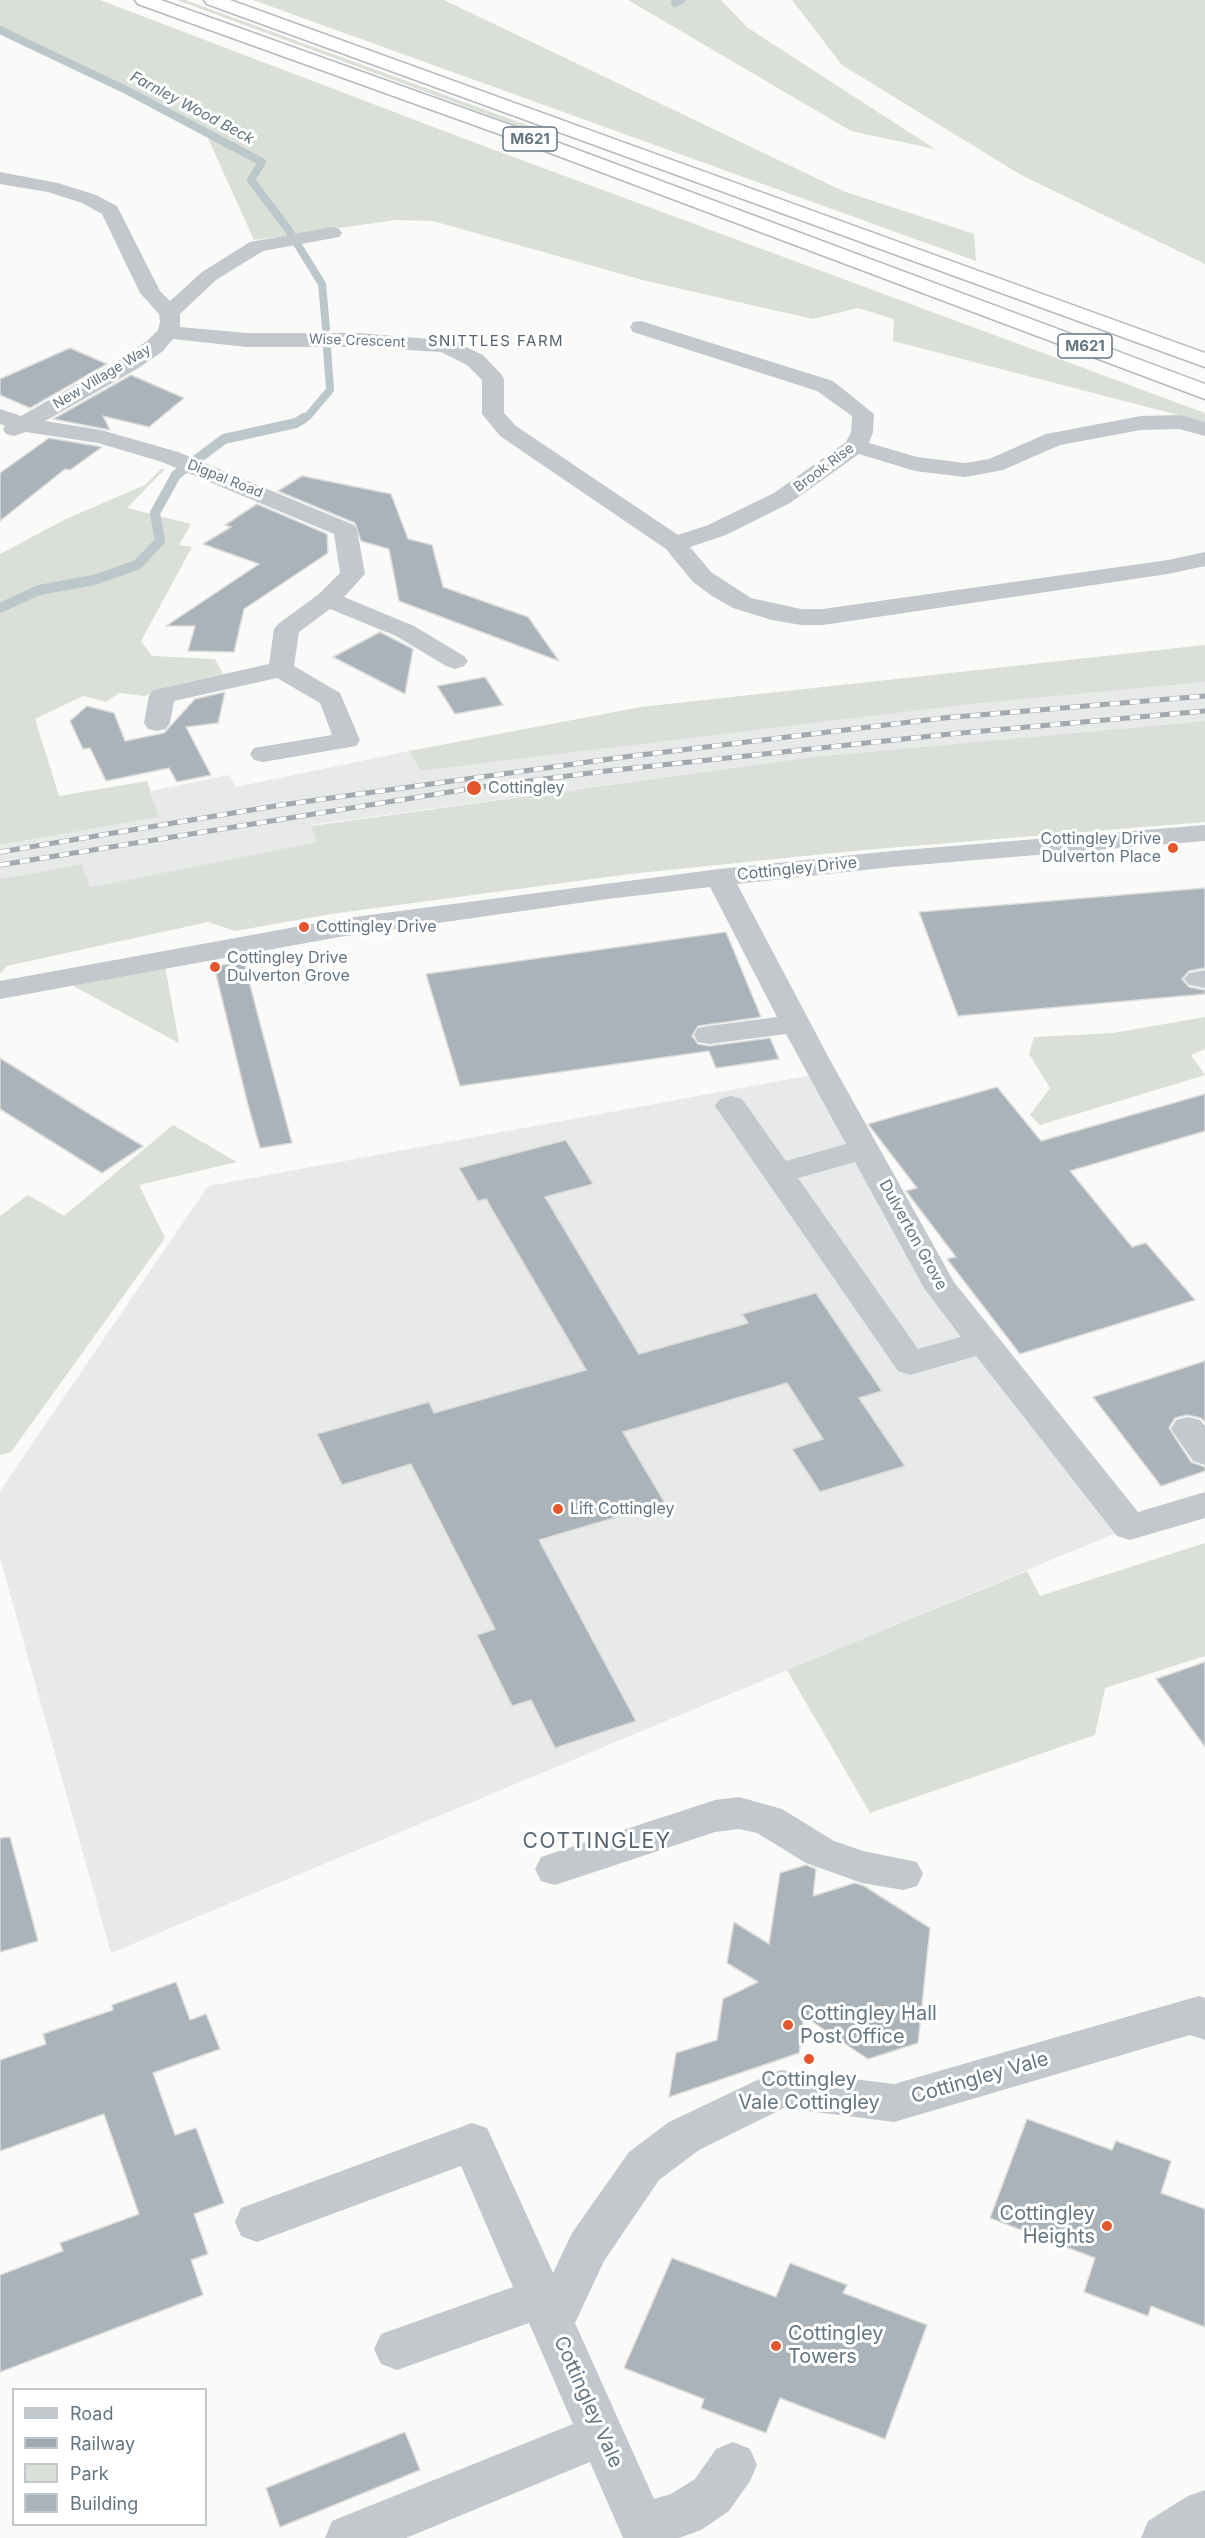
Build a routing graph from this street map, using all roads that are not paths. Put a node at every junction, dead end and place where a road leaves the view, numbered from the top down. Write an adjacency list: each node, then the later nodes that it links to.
1 (144, 0): 8 (highway, M621)
2 (213, 0): 7 (highway, M621)
3 (0, 178): 5 (street)
4 (332, 233): 5 (street, New Village Way)
5 (168, 322): 9 (street, New Village Way); 13 (street, Wise Crescent)
6 (640, 327): 12 (street, Brook Rise)
7 (1205, 360)
8 (1205, 392)
9 (11, 420): 11 (street, New Village Way); 15 (street, Digpal Road)
10 (1205, 429): 12 (street)
11 (0, 438)
12 (856, 447): 13 (street, Brook Rise)
13 (675, 544): 14 (street, Wise Crescent)
14 (1205, 559)
15 (328, 599): 16 (street); 17 (street, Digpal Road)
16 (455, 661)
17 (281, 669): 18 (street); 19 (street)
18 (157, 723)
19 (263, 754)
20 (1205, 833): 21 (street, Cottingley Drive)
21 (719, 877): 22 (street, Cottingley Drive); 23 (street, Dulverton Grove)
22 (0, 990)
23 (795, 1024): 24 (street); 26 (street, Dulverton Grove)
24 (709, 1035)
25 (731, 1106): 27 (street)
26 (864, 1149): 27 (street); 28 (street, Dulverton Grove)
27 (778, 1173): 28 (street)
28 (983, 1342): 29 (street, Dulverton Grove)
29 (1205, 1505)
30 (555, 1869): 31 (street)
31 (903, 1874)
32 (1202, 2018): 34 (street, Cottingley Vale)
33 (257, 2222): 34 (street)
34 (547, 2310): 35 (street); 36 (street, Cottingley Vale)
35 (397, 2349)
36 (603, 2434): 39 (street, Cottingley Vale); 40 (street)
37 (733, 2465): 39 (street)
38 (1205, 2513): 41 (street)
39 (645, 2532)
40 (349, 2538)
41 (1165, 2538)

